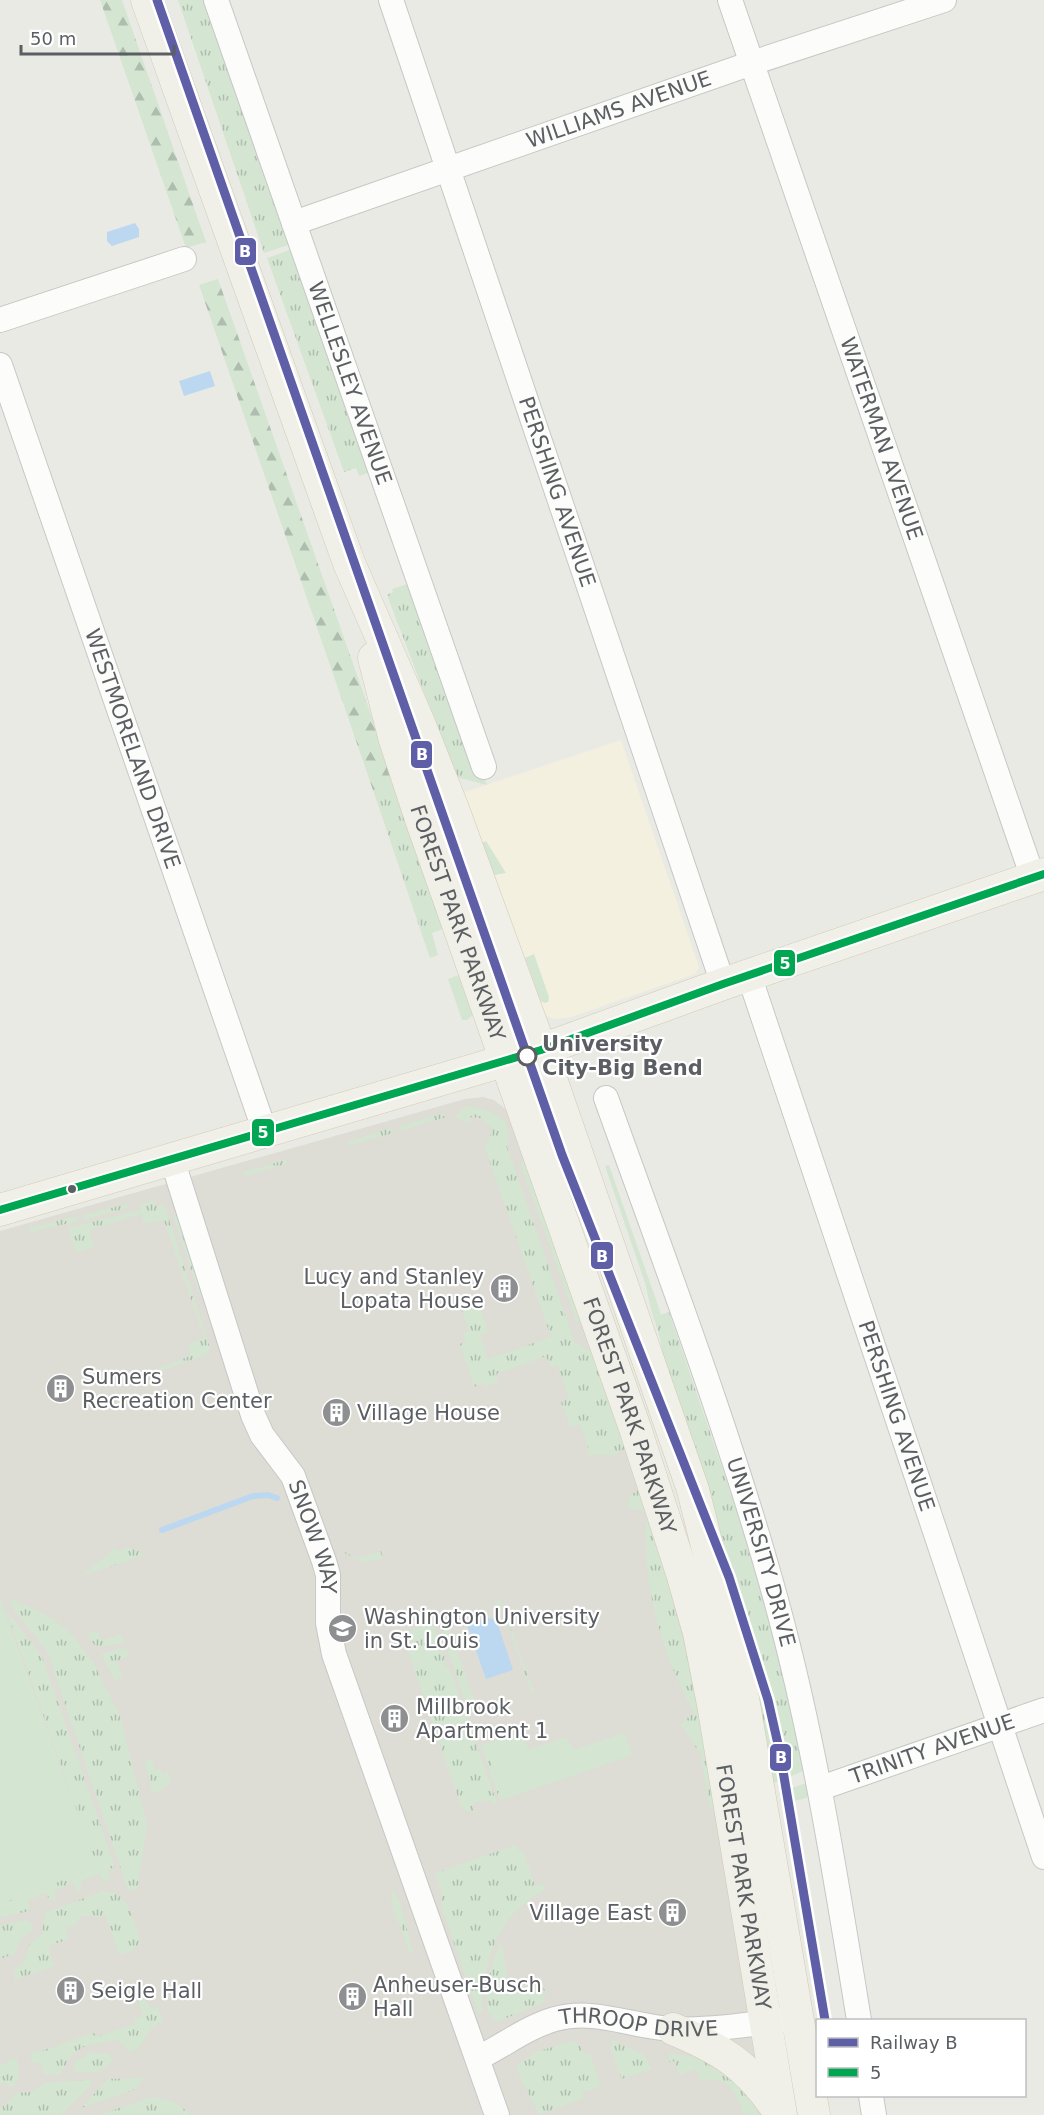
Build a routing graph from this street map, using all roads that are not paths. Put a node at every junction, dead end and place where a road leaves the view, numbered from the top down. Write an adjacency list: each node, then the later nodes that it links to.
1 (147, 0): 12 (main road, FOREST PARK PARKWAY)
2 (216, 0): 8 (street, WELLESLEY AVENUE)
3 (391, 0): 7 (street, PERSHING AVENUE)
4 (730, 0): 6 (street, WATERMAN AVENUE)
5 (944, 0): 6 (street, WILLIAMS AVENUE)
6 (752, 63): 7 (street, WILLIAMS AVENUE); 14 (street, WATERMAN AVENUE)
7 (449, 168): 8 (street, WILLIAMS AVENUE); 15 (street, PERSHING AVENUE)
8 (294, 223): 13 (street, WELLESLEY AVENUE)
9 (184, 259): 10 (street)
10 (0, 320)
11 (0, 365): 19 (street, WESTMORELAND DRIVE)
12 (349, 563): 16 (main road, FOREST PARK PARKWAY); 17 (main road, FOREST PARK PARKWAY)
13 (484, 767)
14 (1039, 876): 15 (main road)
15 (736, 979): 16 (main road); 23 (street, PERSHING AVENUE)
16 (541, 1050): 17 (main road); 26 (main road, FOREST PARK PARKWAY)
17 (507, 1060): 19 (main road); 28 (main road, FOREST PARK PARKWAY)
18 (606, 1098): 24 (street, UNIVERSITY DRIVE)
19 (265, 1132): 20 (main road)
20 (172, 1159): 21 (main road); 30 (street, SNOW WAY)
21 (0, 1210)
22 (1044, 1710): 23 (street, TRINITY AVENUE)
23 (999, 1725): 24 (street, TRINITY AVENUE); 25 (street, PERSHING AVENUE)
24 (821, 1788): 27 (street, UNIVERSITY DRIVE)
25 (1044, 1857)
26 (797, 2017): 28 (street, THROOP DRIVE); 34 (main road, FOREST PARK PARKWAY)
27 (859, 2019)
28 (766, 2022): 29 (street, THROOP DRIVE); 33 (main road, FOREST PARK PARKWAY)
29 (673, 2029): 30 (street, THROOP DRIVE); 33 (main road)
30 (478, 2058): 32 (street)
31 (871, 2097): 35 (street)
32 (497, 2115)
33 (781, 2115)
34 (814, 2115)
35 (874, 2115)

